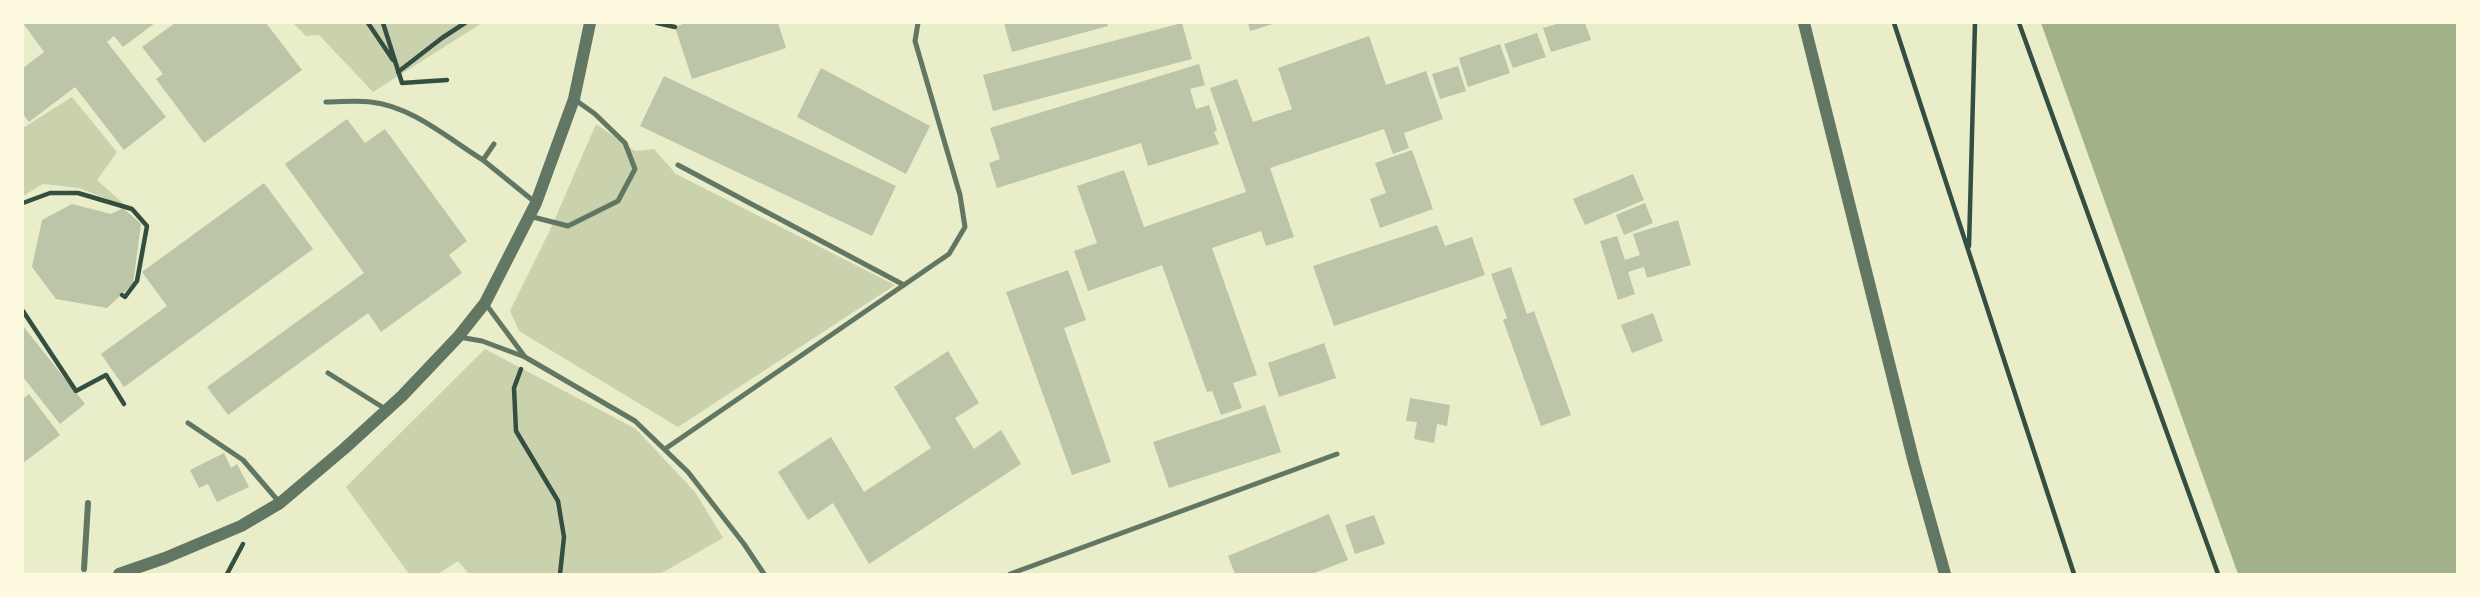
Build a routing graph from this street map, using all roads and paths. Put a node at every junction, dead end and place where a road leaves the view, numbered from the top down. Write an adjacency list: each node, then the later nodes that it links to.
1 (368, 23): 12 (path)
2 (383, 23): 12 (path)
3 (465, 23): 13 (path)
4 (590, 23): 15 (street)
5 (657, 23): 11 (path)
6 (918, 23): 24 (lane)
7 (1804, 23): 45 (street)
8 (1894, 23): 23 (path)
9 (1975, 23): 23 (path)
10 (2019, 23): 47 (path)
11 (675, 27)
12 (397, 65): 13 (path)
13 (398, 72): 14 (path)
14 (447, 80)
15 (574, 100): 21 (street); 22 (lane)
16 (326, 102): 18 (lane)
17 (494, 144): 18 (lane)
18 (483, 160): 21 (lane)
19 (678, 165): 24 (lane)
20 (23, 203): 25 (path)
21 (536, 203): 22 (street)
22 (529, 216): 26 (street)
23 (1969, 251): 46 (path)
24 (904, 285): 34 (lane)
25 (122, 295)
26 (485, 303): 28 (street); 29 (lane)
27 (23, 311): 31 (path)
28 (458, 337): 29 (lane); 32 (street)
29 (525, 357): 34 (lane); 42 (path)
30 (328, 373): 32 (lane)
31 (124, 404)
32 (387, 410): 36 (street)
33 (188, 423): 36 (lane)
34 (665, 449): 43 (lane)
35 (1337, 454): 44 (lane)
36 (280, 502): 38 (street)
37 (88, 503): 39 (street)
38 (241, 526): 40 (street); 41 (path)
39 (84, 569)
40 (119, 574)
41 (227, 574)
42 (560, 574)
43 (764, 574)
44 (1010, 574)
45 (1945, 574)
46 (2074, 574)
47 (2218, 574)

